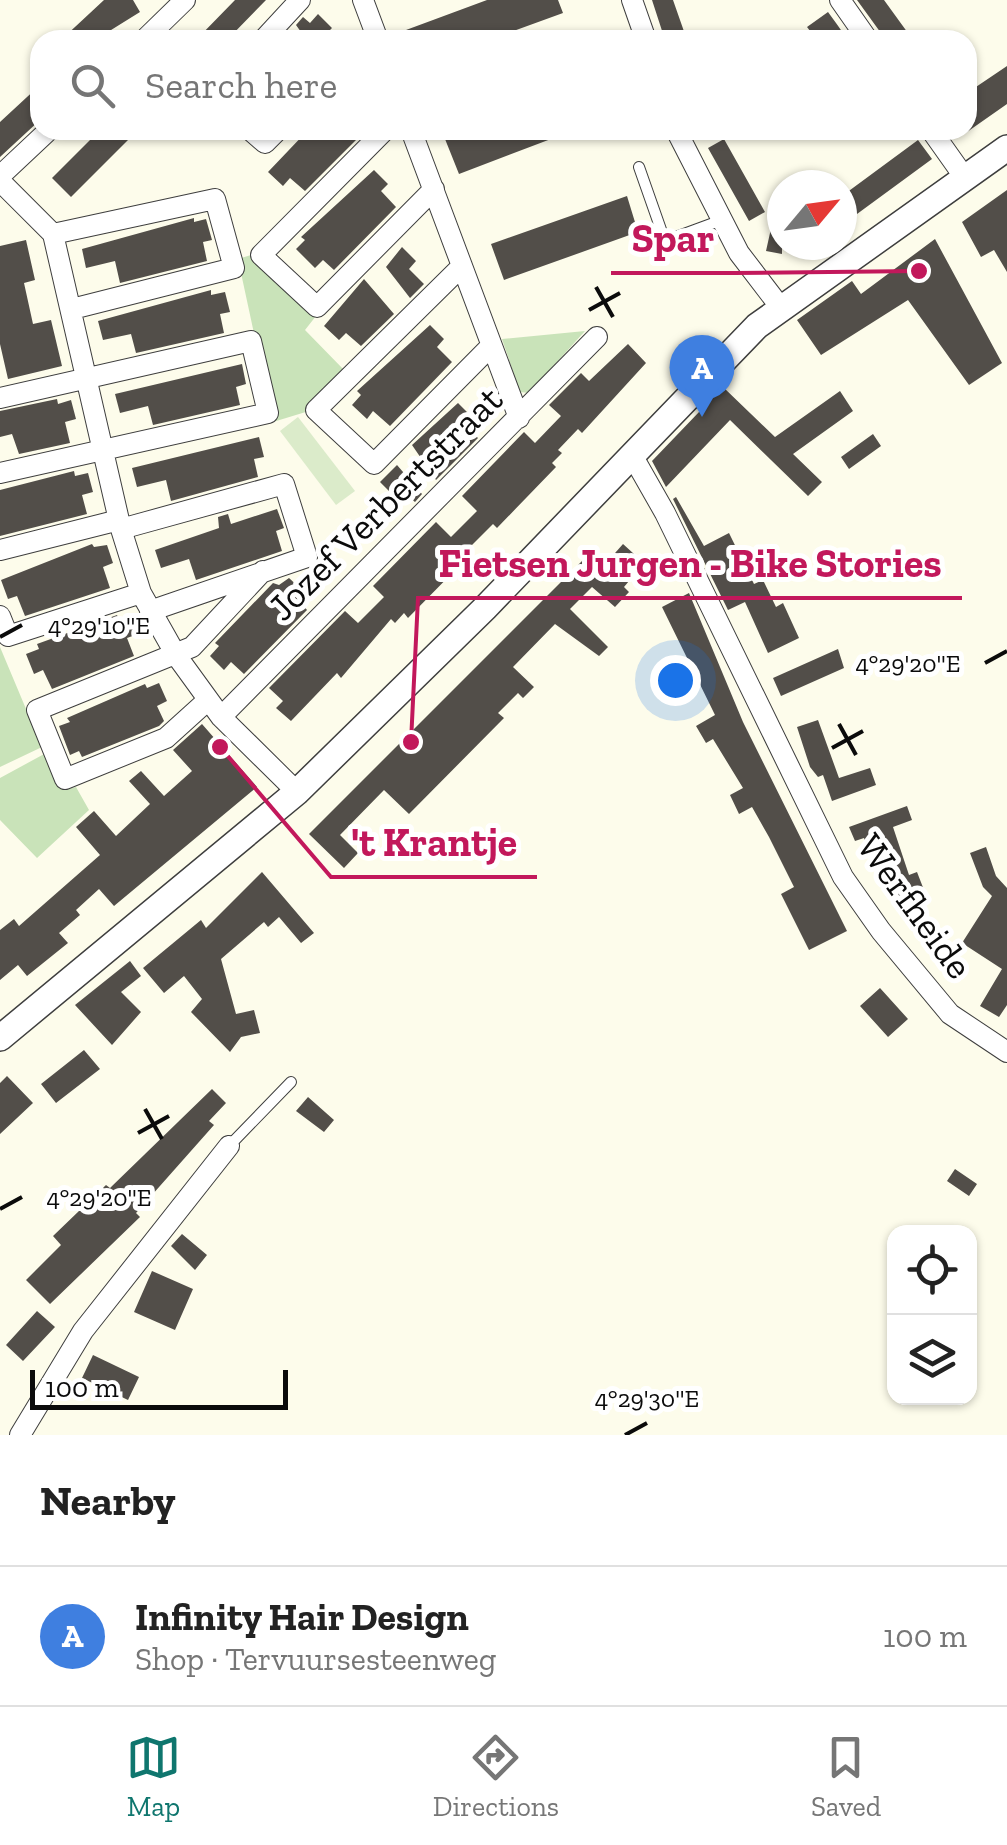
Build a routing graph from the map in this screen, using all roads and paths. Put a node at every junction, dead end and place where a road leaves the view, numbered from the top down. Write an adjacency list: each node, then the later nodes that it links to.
1 (186, 0): 6 (street)
2 (300, 0): 7 (street)
3 (363, 0): 8 (street)
4 (632, 0): 9 (street)
5 (840, 0): 10 (street)
6 (154, 30)
7 (272, 30)
8 (371, 30)
9 (642, 30)
10 (861, 30)
11 (39, 140): 19 (street)
12 (375, 140): 20 (street)
13 (416, 140): 20 (street)
14 (681, 140): 21 (street)
15 (938, 140): 18 (street)
16 (1007, 148): 18 (street)
17 (639, 168): 21 (lane)
18 (965, 178): 24 (street)
19 (0, 179): 22 (street)
20 (434, 189): 23 (street)
21 (722, 220): 24 (street)
22 (53, 234): 25 (street); 25 (street)
23 (462, 266): 27 (street); 27 (street)
24 (781, 308): 32 (street)
25 (72, 309): 28 (street)
26 (597, 337): 30 (street, Jozef Verbertstraat)
27 (491, 346): 30 (street)
28 (88, 379): 29 (street); 31 (street); 31 (street)
29 (0, 398)
30 (519, 418): 40 (street, Jozef Verbertstraat)
31 (104, 452): 33 (street); 34 (street)
32 (632, 455): 41 (street); 43 (street, Werfheide)
33 (0, 474)
34 (120, 524): 35 (street, Jozef Verbertstraat); 36 (street, Jozef Verbertstraat); 37 (street)
35 (0, 550)
36 (263, 571): 37 (street, Jozef Verbertstraat); 39 (street, Jozef Verbertstraat)
37 (146, 602): 38 (street, Jozef Verbertstraat); 39 (street)
38 (0, 616)
39 (176, 655): 40 (street); 40 (street, Jozef Verbertstraat)
40 (214, 708): 41 (street)
41 (297, 792): 42 (street)
42 (0, 1038)
43 (1007, 1052)
44 (291, 1082): 45 (lane)
45 (229, 1146): 46 (street)
46 (20, 1435)

